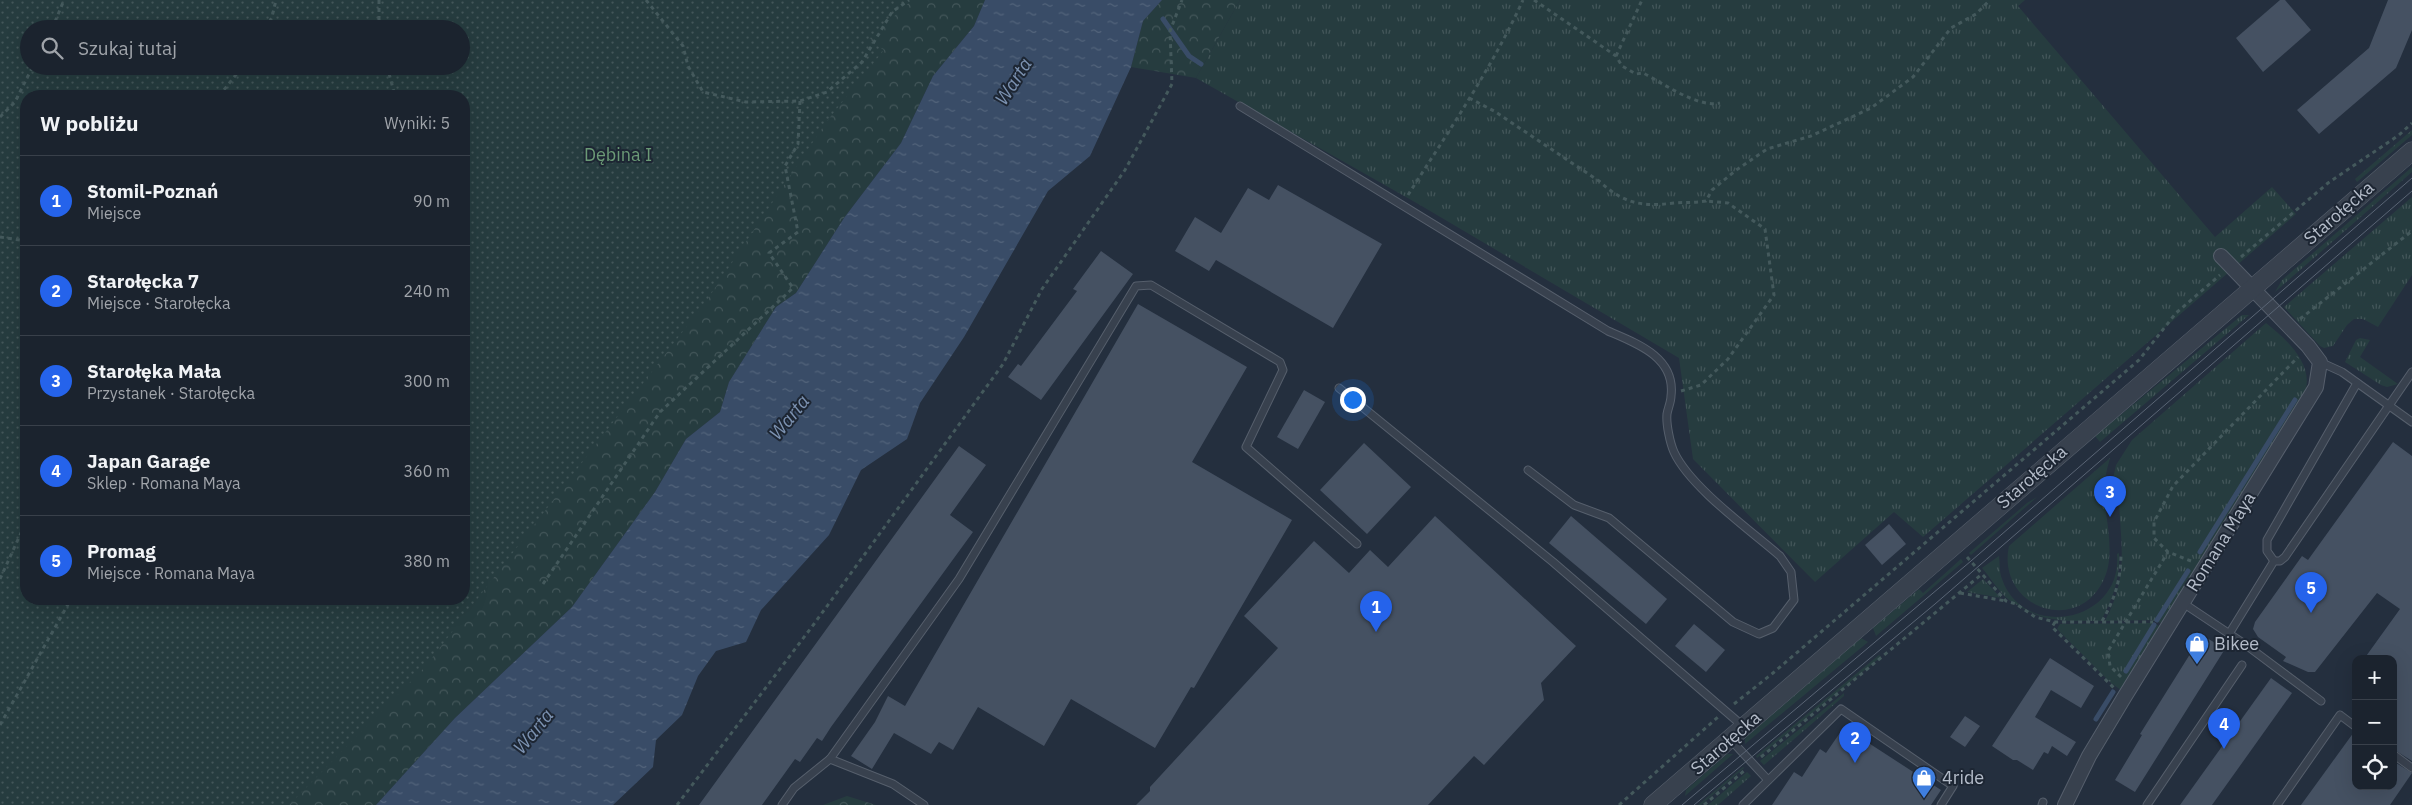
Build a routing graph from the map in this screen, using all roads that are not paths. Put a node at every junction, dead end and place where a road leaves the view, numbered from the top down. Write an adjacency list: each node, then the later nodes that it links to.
1 (1240, 106): 11 (lane)
2 (2412, 151): 4 (street, Starołęcka)
3 (2226, 261): 4 (street)
4 (2252, 289): 5 (street); 19 (street, Starołęcka)
5 (2320, 362): 7 (lane); 14 (street, Romana Maya)
6 (2412, 372): 9 (lane)
7 (2357, 383): 9 (lane); 13 (lane)
8 (1339, 388): 19 (lane)
9 (2389, 405): 10 (lane); 13 (lane)
10 (2412, 422)
11 (1528, 470)
12 (1358, 544): 22 (lane)
13 (2274, 561): 15 (lane)
14 (2183, 603): 15 (lane); 30 (street, Romana Maya)
15 (2229, 634): 17 (lane)
16 (2242, 665): 31 (lane)
17 (2321, 700)
18 (2352, 723): 32 (lane)
19 (1744, 728): 20 (street, Starołęcka)
20 (1730, 739): 24 (lane); 27 (street, Starołęcka)
21 (2397, 757): 23 (lane)
22 (830, 759): 25 (lane); 26 (lane)
23 (2412, 768)
24 (1768, 780): 28 (lane); 29 (lane)
25 (782, 805)
26 (924, 805)
27 (1653, 805)
28 (1743, 805)
29 (1941, 805)
30 (2065, 805)
31 (2147, 805)
32 (2277, 805)

